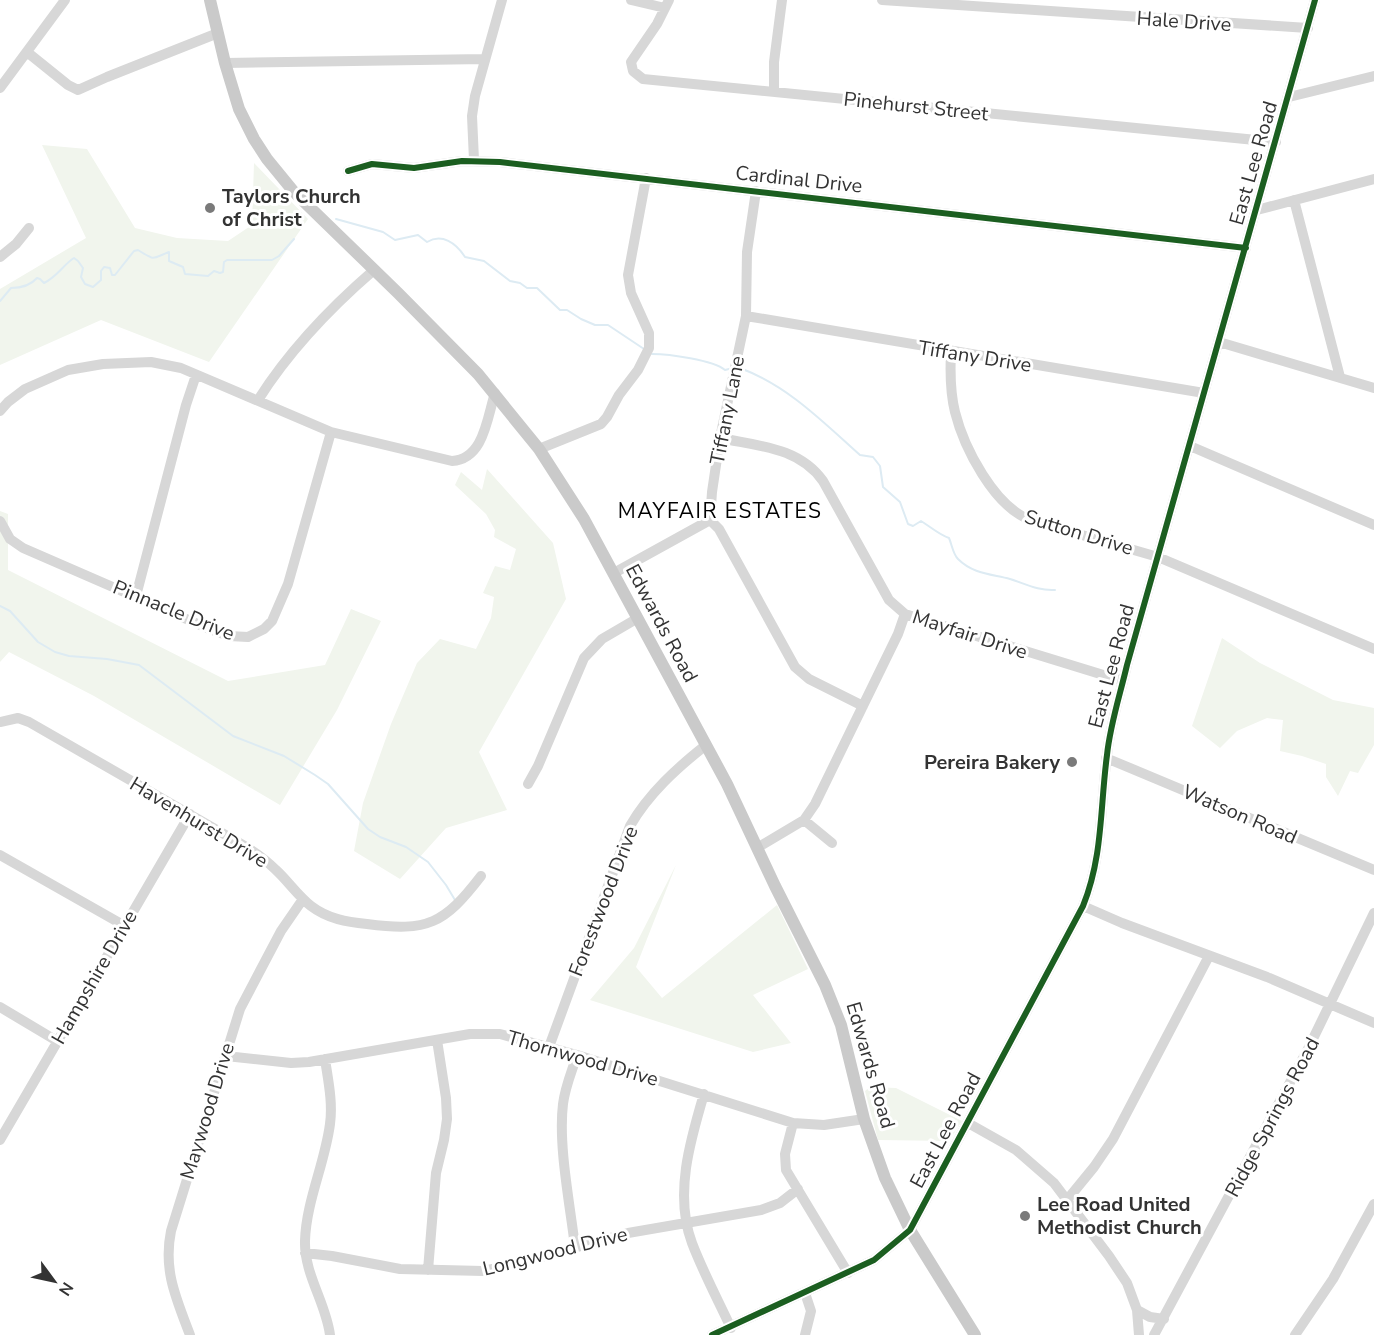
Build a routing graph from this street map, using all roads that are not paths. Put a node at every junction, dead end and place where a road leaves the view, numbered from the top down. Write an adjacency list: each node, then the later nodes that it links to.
1 (65, 0): 13 (street)
2 (210, 0): 12 (main road, Edwards Road)
3 (502, 0): 14 (street)
4 (631, 0): 9 (street)
5 (782, 0): 18 (street)
6 (882, 0): 10 (street, Hale Drive)
7 (1049, 0): 10 (street)
8 (1315, 0): 11 (street, East Lee Road)
9 (667, 4): 18 (street, Pinehurst Street)
10 (1049, 12): 11 (street, Hale Drive)
11 (1308, 28): 19 (street, East Lee Road)
12 (218, 33): 13 (street); 15 (main road, Edwards Road)
13 (27, 52): 17 (street)
14 (485, 59): 15 (street); 21 (street)
15 (225, 63): 31 (main road, Edwards Road)
16 (1374, 76): 19 (street)
17 (0, 88)
18 (774, 92): 20 (street, Pinehurst Street)
19 (1289, 97): 20 (street, East Lee Road)
20 (1276, 142): 27 (street, East Lee Road)
21 (474, 160): 22 (street, Cardinal Drive); 23 (street, Cardinal Drive)
22 (348, 171)
23 (646, 178): 25 (street, Cardinal Drive); 45 (street)
24 (1374, 179): 26 (street)
25 (756, 191): 29 (street, Cardinal Drive); 32 (street, Tiffany Lane)
26 (1294, 200): 27 (street); 36 (street)
27 (1257, 210): 29 (street, East Lee Road)
28 (29, 228): 30 (street)
29 (1246, 248): 33 (street, East Lee Road)
30 (0, 257)
31 (374, 270): 38 (main road, Edwards Road); 40 (street)
32 (746, 316): 34 (street, Tiffany Drive); 43 (street, Tiffany Lane)
33 (1219, 342): 36 (street); 39 (street, East Lee Road)
34 (951, 352): 39 (street, Tiffany Drive); 49 (street, Sutton Drive)
35 (196, 375): 40 (street); 41 (street); 51 (street)
36 (1340, 377): 37 (street)
37 (1374, 388)
38 (495, 393): 42 (street); 45 (main road, Edwards Road)
39 (1204, 393): 44 (street, East Lee Road)
40 (258, 400): 42 (street)
41 (0, 411)
42 (332, 432): 51 (street, Pinnacle Drive)
43 (720, 438): 46 (street, Tiffany Lane); 52 (street, Mayfair Drive)
44 (1190, 446): 48 (street); 49 (street, East Lee Road)
45 (539, 449): 50 (main road, Edwards Road)
46 (710, 520): 50 (street); 56 (street)
47 (0, 521): 51 (street, Pinnacle Drive)
48 (1374, 525)
49 (1158, 557): 54 (street, Sutton Drive); 55 (street, East Lee Road)
50 (614, 573): 53 (main road, Edwards Road)
51 (136, 596)
52 (905, 614): 55 (street, Mayfair Drive); 56 (street)
53 (638, 618): 58 (main road, Edwards Road); 60 (street)
54 (1374, 649)
55 (1123, 681): 59 (street, East Lee Road)
56 (863, 706): 62 (street)
57 (0, 722): 61 (street, Havenhurst Drive)
58 (706, 745): 64 (main road, Edwards Road); 78 (street, Forestwood Drive)
59 (1106, 758): 66 (street, Watson Road); 69 (street, East Lee Road)
60 (528, 784)
61 (190, 814): 68 (street, Havenhurst Drive); 71 (street, Hampshire Drive)
62 (804, 820): 63 (street); 64 (street)
63 (832, 843)
64 (757, 848): 83 (main road, Edwards Road)
65 (0, 855): 71 (street)
66 (1374, 870)
67 (481, 876): 68 (street, Havenhurst Drive)
68 (303, 899): 80 (street, Maywood Drive)
69 (1083, 906): 72 (street); 85 (street, East Lee Road)
70 (1374, 913): 73 (street, Ridge Springs Road)
71 (124, 926): 77 (street, Hampshire Drive)
72 (1209, 956): 73 (street); 88 (street)
73 (1331, 1004): 75 (street); 98 (street, Ridge Springs Road)
74 (0, 1007): 77 (street)
75 (1374, 1023)
76 (437, 1040): 78 (street, Thornwood Drive); 81 (street, Thornwood Drive); 94 (street)
77 (57, 1041): 86 (street, Hampshire Drive)
78 (549, 1047): 79 (street, Thornwood Drive)
79 (577, 1055): 82 (street, Thornwood Drive); 92 (street)
80 (226, 1056): 81 (street, Thornwood Drive); 100 (street, Maywood Drive)
81 (325, 1059): 93 (street)
82 (704, 1094): 84 (street, Thornwood Drive); 90 (street)
83 (864, 1119): 84 (street, Thornwood Drive); 91 (main road, Edwards Road)
84 (793, 1123): 87 (street)
85 (968, 1123): 88 (street); 91 (street, East Lee Road)
86 (0, 1140)
87 (798, 1189): 90 (street, Longwood Drive); 95 (street)
88 (1067, 1200): 97 (street)
89 (1374, 1203): 107 (street)
90 (687, 1223): 92 (street, Longwood Drive); 99 (street)
91 (910, 1230): 95 (street, East Lee Road); 104 (main road, Edwards Road)
92 (575, 1246): 94 (street, Longwood Drive)
93 (305, 1254): 94 (street, Longwood Drive); 101 (street)
94 (428, 1270)
95 (848, 1273): 96 (street, East Lee Road)
96 (805, 1293): 99 (street, East Lee Road); 103 (street)
97 (1137, 1310): 98 (street); 105 (street)
98 (1164, 1318): 106 (street, Ridge Springs Road)
99 (731, 1328): 102 (street, East Lee Road)
100 (190, 1335)
101 (330, 1335)
102 (712, 1335)
103 (806, 1335)
104 (975, 1335)
105 (1139, 1335)
106 (1154, 1335)
107 (1295, 1335)

